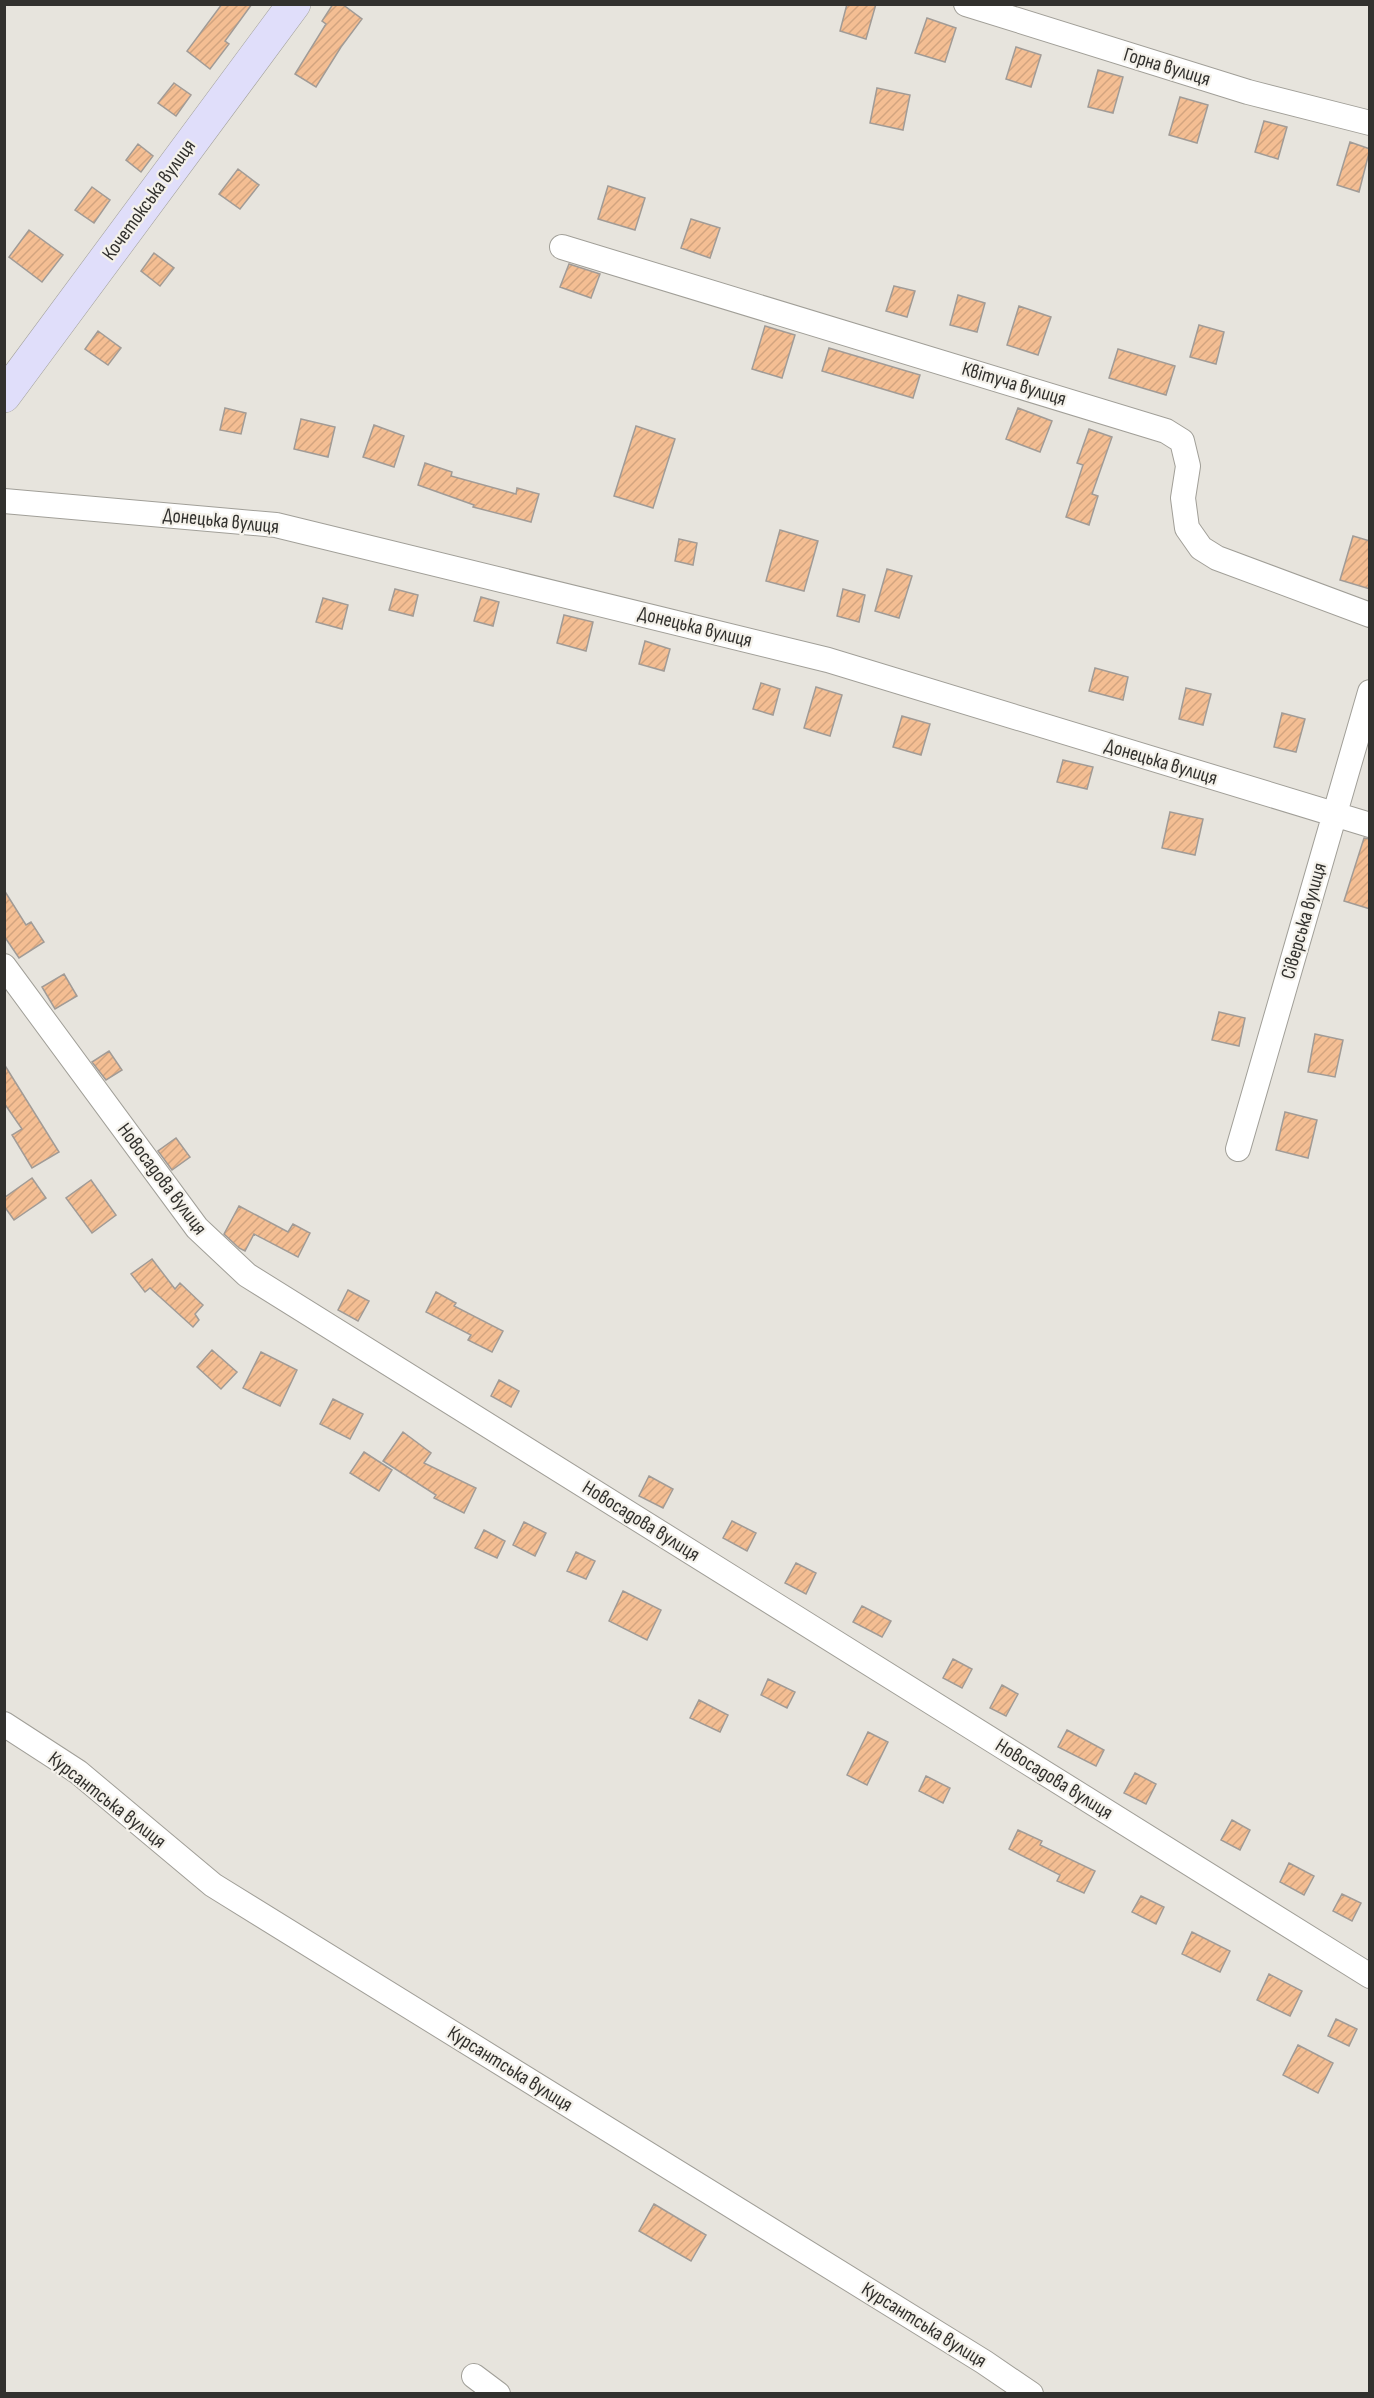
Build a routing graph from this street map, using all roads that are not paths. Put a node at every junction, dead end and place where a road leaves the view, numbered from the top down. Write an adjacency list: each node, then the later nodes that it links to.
1 (294, 4): 5 (main road, Кочетокська вулиця)
2 (966, 4): 3 (street, Горна вулиця)
3 (1370, 123)
4 (562, 247): 7 (street, Квітуча вулиця)
5 (4, 396)
6 (4, 501): 9 (street, Донецька вулиця)
7 (1370, 615)
8 (1370, 693): 9 (street, Сіверська вулиця)
9 (1334, 815): 10 (street, Донецька вулиця); 12 (street, Сіверська вулиця)
10 (1370, 825)
11 (4, 966): 14 (street, Новосадова вулиця)
12 (1238, 1149)
13 (4, 1724): 16 (street, Курсантська вулиця)
14 (1370, 1976)
15 (474, 2376): 17 (street)
16 (1024, 2392)
17 (498, 2394)

